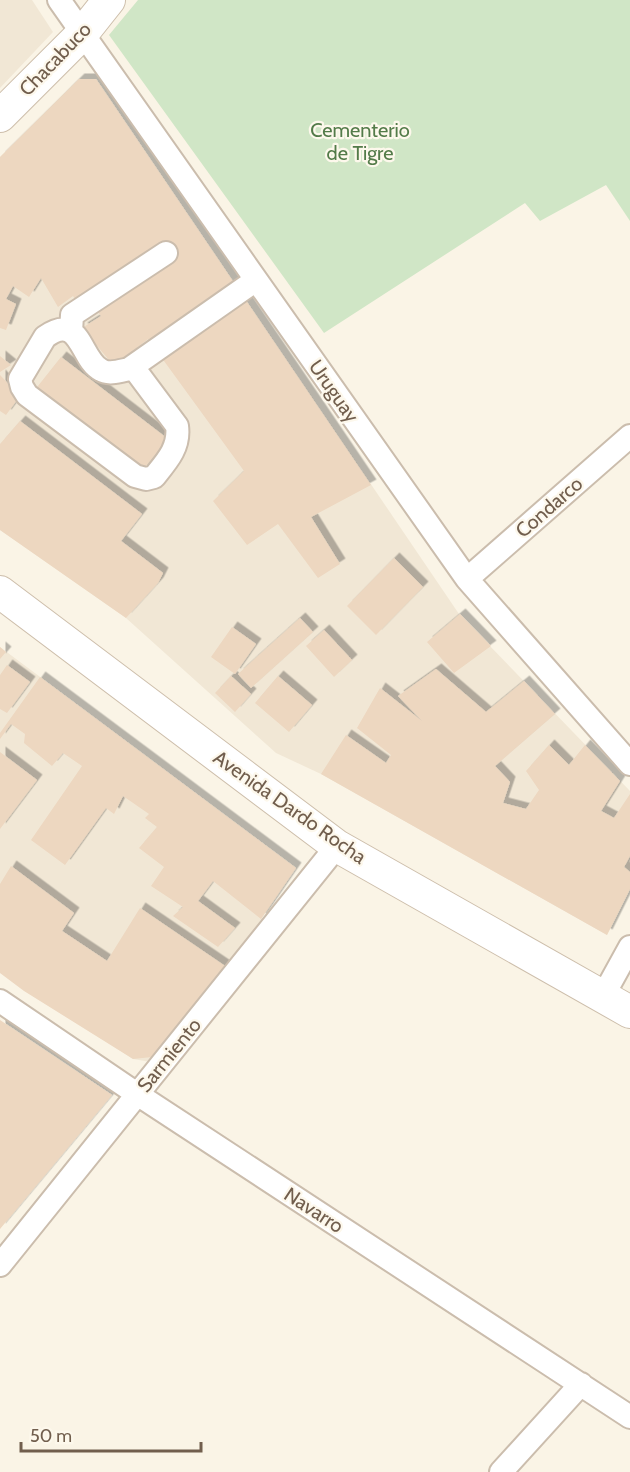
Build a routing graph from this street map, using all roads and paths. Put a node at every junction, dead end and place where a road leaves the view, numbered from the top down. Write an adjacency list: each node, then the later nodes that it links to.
1 (59, 0): 3 (street, Uruguay)
2 (109, 0): 3 (main road, Chacabuco)
3 (82, 34): 4 (main road, Chacabuco); 6 (street, Uruguay)
4 (0, 116)
5 (166, 253): 7 (street)
6 (256, 280): 8 (street); 10 (street, Uruguay)
7 (71, 332): 8 (street); 8 (street)
8 (133, 367)
9 (630, 436): 10 (street, Condarco)
10 (467, 579): 12 (street, Uruguay)
11 (0, 592): 13 (main road, Avenida Dardo Rocha)
12 (630, 764)
13 (337, 846): 15 (main road, Avenida Dardo Rocha); 18 (street, Sarmiento)
14 (630, 947): 15 (street)
15 (603, 996): 17 (main road, Avenida Dardo Rocha)
16 (0, 1001): 18 (street, Navarro)
17 (630, 1012)
18 (137, 1094): 19 (street, Sarmiento); 20 (street, Navarro)
19 (0, 1265)
20 (581, 1384): 21 (street, Navarro); 22 (street)
21 (630, 1417)
22 (501, 1472)

